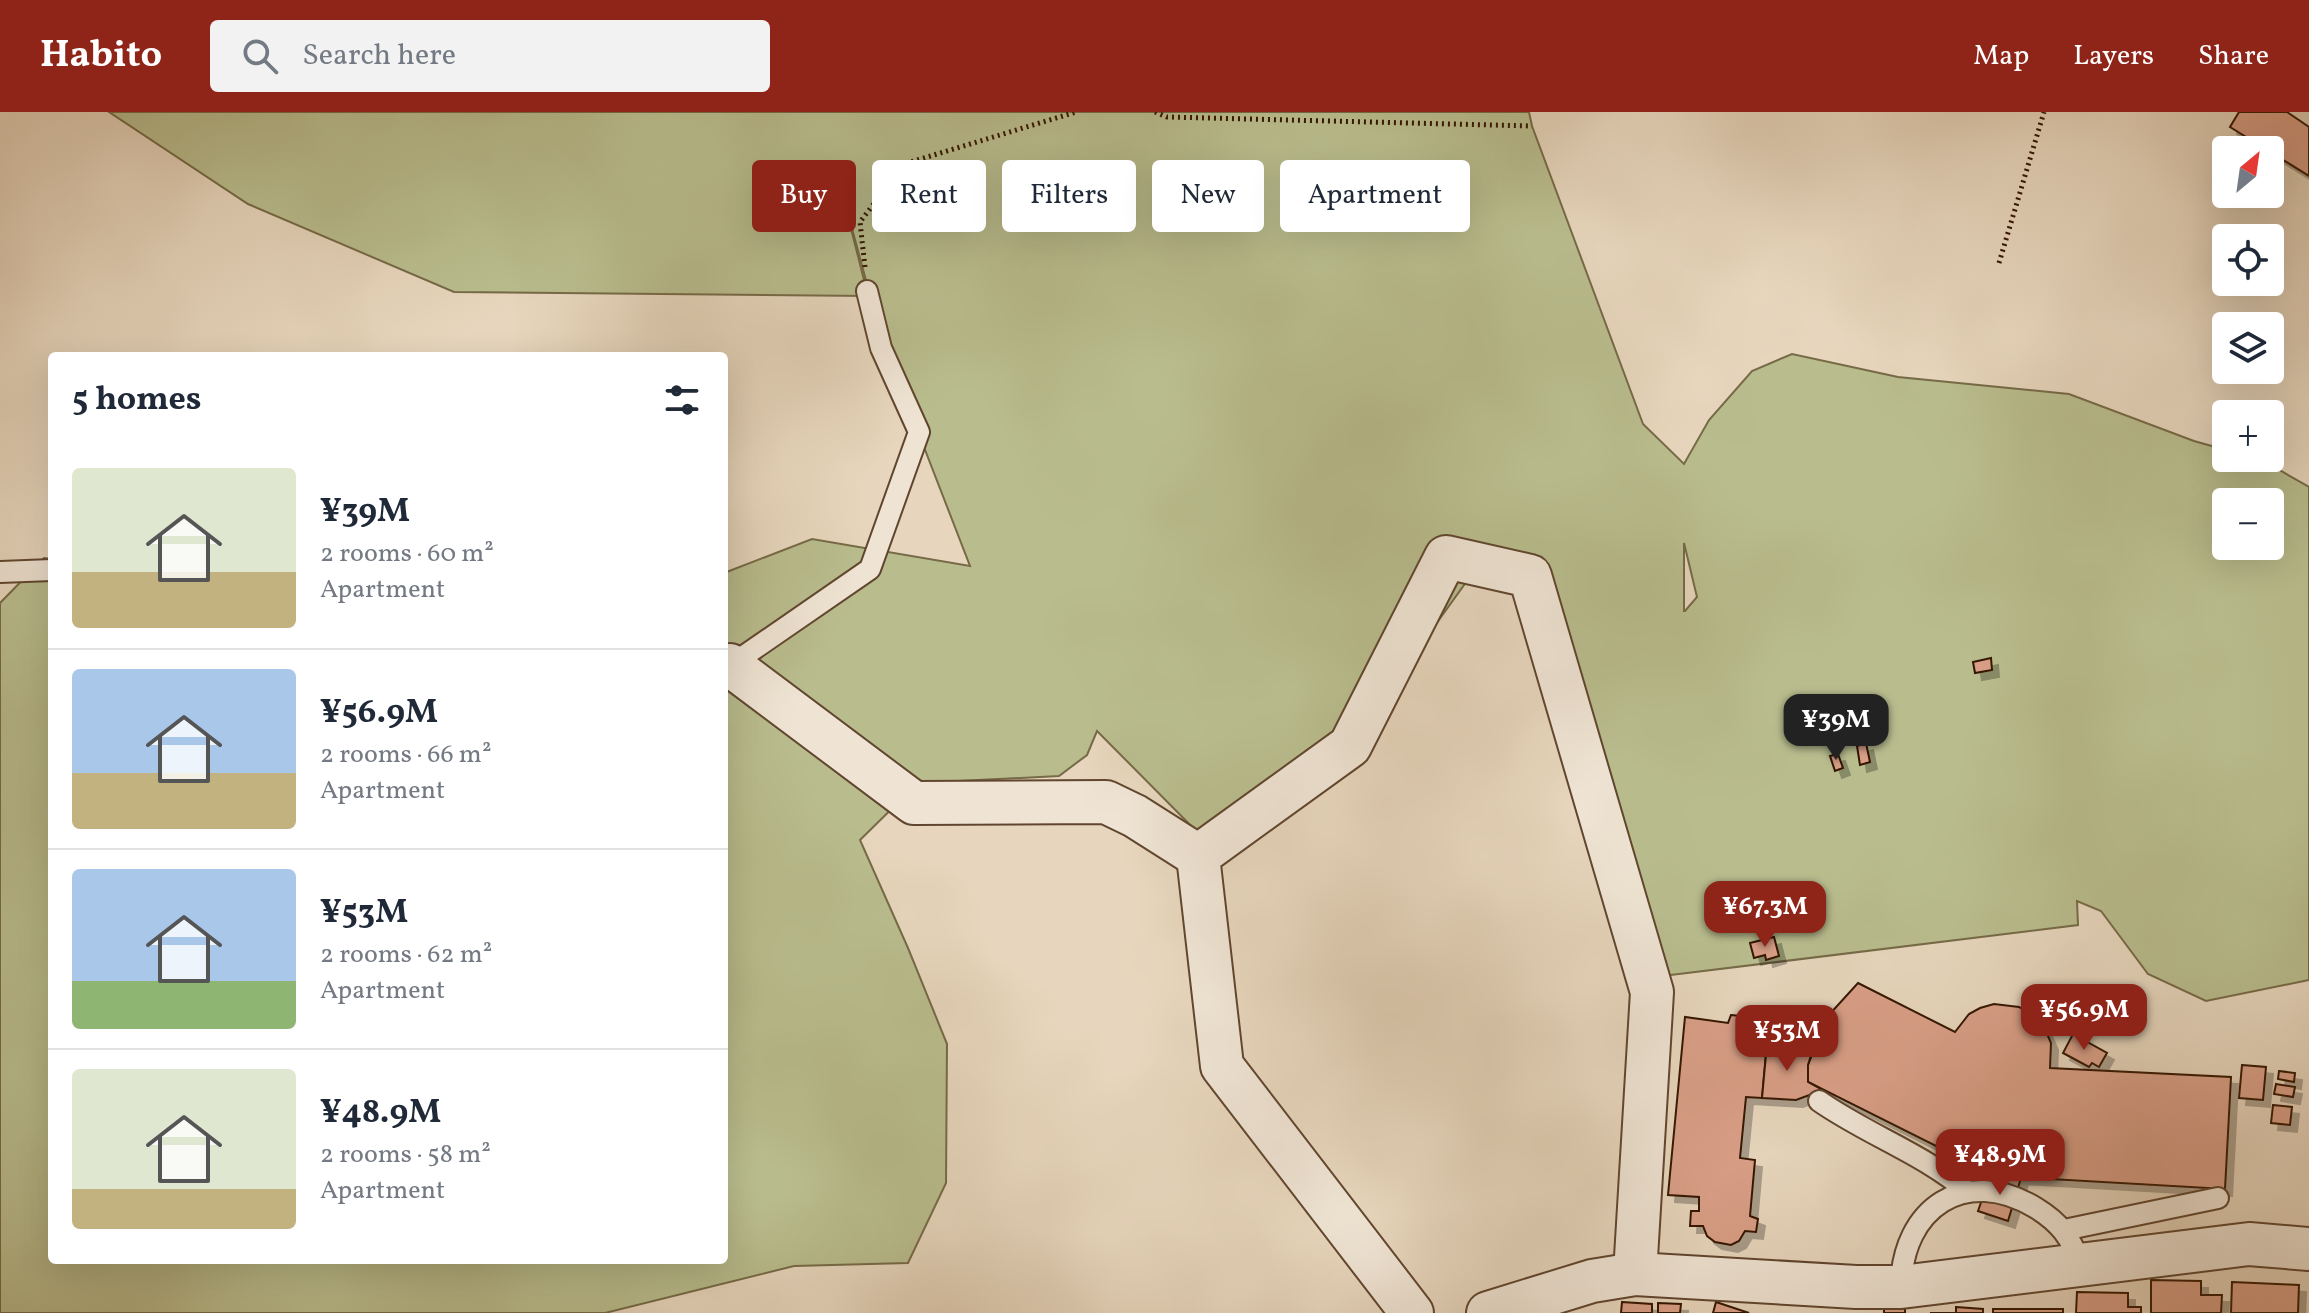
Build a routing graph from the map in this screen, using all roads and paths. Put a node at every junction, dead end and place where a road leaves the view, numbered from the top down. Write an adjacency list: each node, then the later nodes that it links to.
1 (1076, 112): 6 (path)
2 (1155, 112): 4 (path)
3 (2044, 112): 5 (path)
4 (1532, 126)
5 (1999, 263)
6 (867, 294): 9 (lane)
7 (48, 570): 8 (lane)
8 (0, 572)
9 (728, 666)
10 (728, 668): 11 (street)
11 (1198, 856): 17 (street); 19 (street)
12 (1819, 1101): 13 (lane)
13 (1968, 1192): 15 (lane); 18 (lane)
14 (2218, 1198): 15 (lane)
15 (2072, 1247): 16 (street); 18 (street)
16 (2309, 1249)
17 (1635, 1274): 18 (street); 20 (street)
18 (1901, 1287)
19 (1412, 1313)
20 (1488, 1313)

